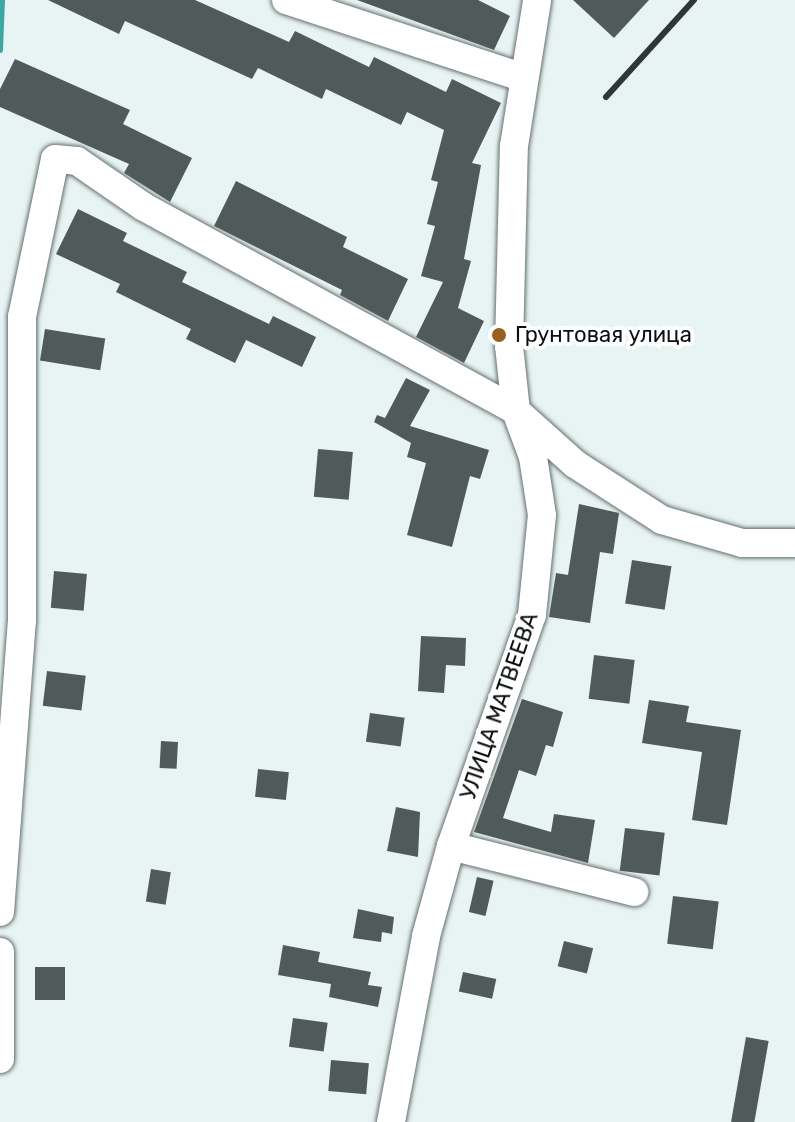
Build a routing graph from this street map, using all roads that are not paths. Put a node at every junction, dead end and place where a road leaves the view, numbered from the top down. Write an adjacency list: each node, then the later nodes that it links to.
1 (286, 0): 3 (street)
2 (537, 0): 3 (street, УЛИЦА МАТВЕЕВА)
3 (521, 77): 4 (street, УЛИЦА МАТВЕЕВА)
4 (516, 411): 5 (street); 6 (street, УЛИЦА МАТВЕЕВА); 8 (street)
5 (795, 543)
6 (451, 846): 7 (street); 11 (street, УЛИЦА МАТВЕЕВА)
7 (634, 892)
8 (0, 912)
9 (0, 952): 10 (street)
10 (0, 1059)
11 (391, 1122)

